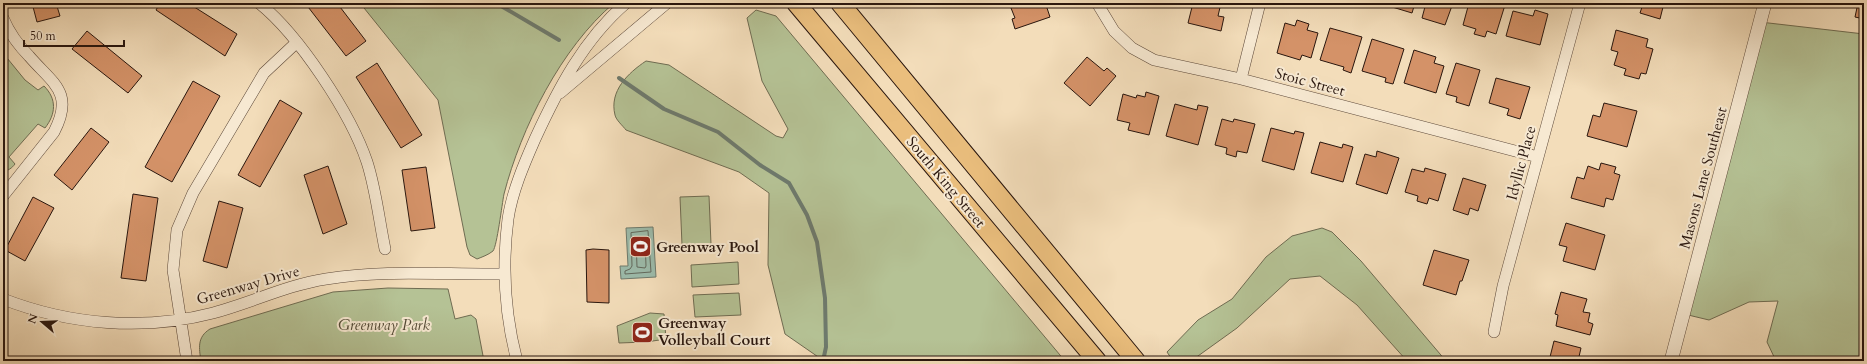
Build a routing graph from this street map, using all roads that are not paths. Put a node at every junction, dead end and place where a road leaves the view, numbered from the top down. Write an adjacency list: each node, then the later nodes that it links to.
1 (259, 3): 11 (street)
2 (626, 3): 13 (street)
3 (667, 3): 13 (street)
4 (796, 3): 23 (highway, South King Street)
5 (840, 3): 24 (highway)
6 (1097, 3): 12 (street, Stoic Street)
7 (1260, 3): 12 (street)
8 (1580, 3): 14 (street, Idyllic Place)
9 (1765, 3): 25 (street, Masons Lane Southeast)
10 (3, 18): 15 (street)
11 (296, 43): 16 (street); 19 (street)
12 (1241, 79): 14 (street, Stoic Street)
13 (555, 98): 17 (street)
14 (1538, 157): 20 (street, Idyllic Place)
15 (4, 191)
16 (385, 249)
17 (504, 274): 19 (street, Greenway Drive); 22 (street)
18 (3, 299): 19 (street, Greenway Drive)
19 (179, 320): 21 (street)
20 (1494, 332)
21 (187, 361)
22 (517, 361)
23 (1097, 361)
24 (1136, 361)
25 (1671, 361)

